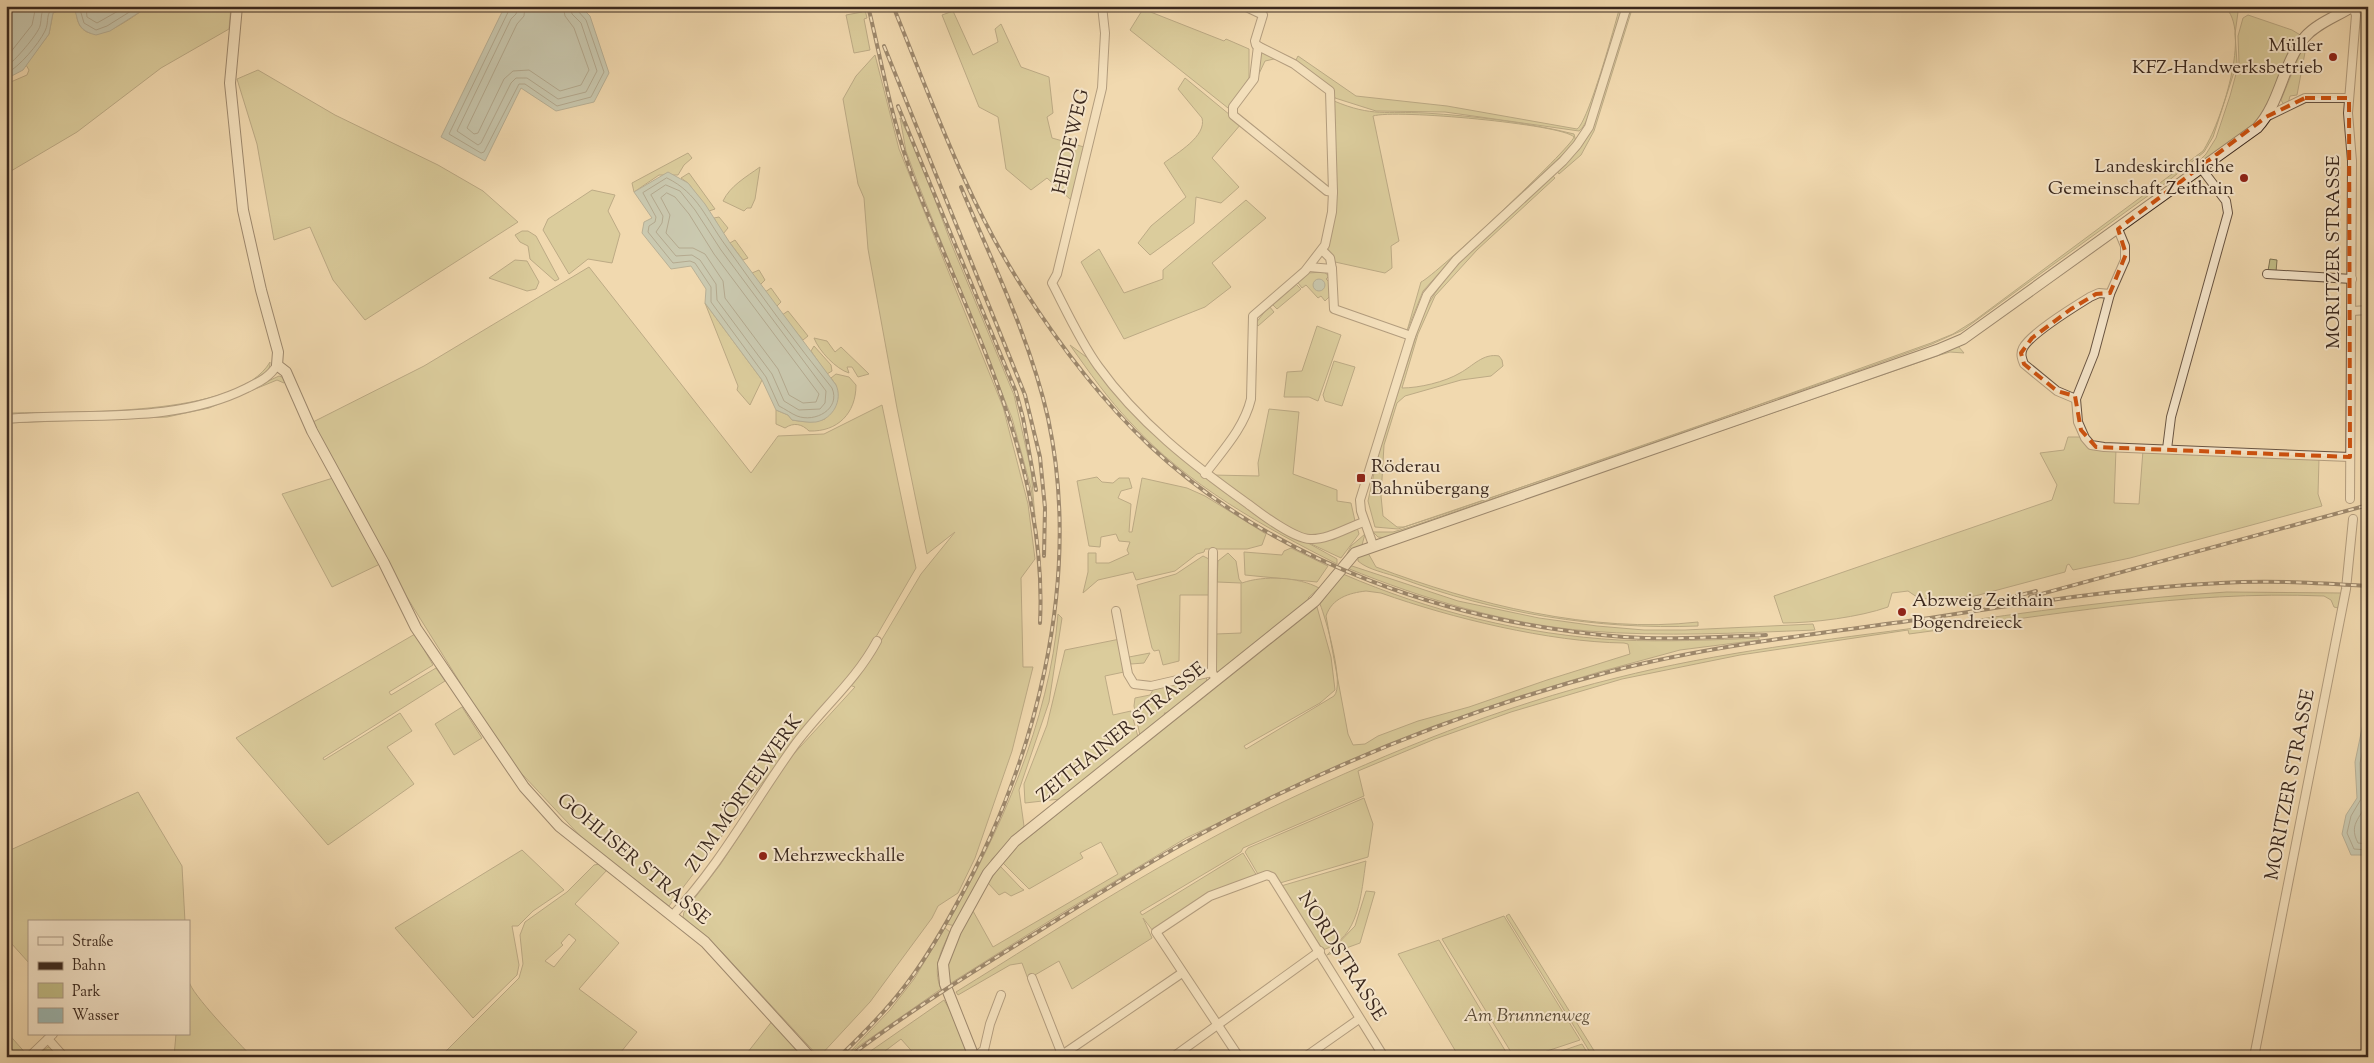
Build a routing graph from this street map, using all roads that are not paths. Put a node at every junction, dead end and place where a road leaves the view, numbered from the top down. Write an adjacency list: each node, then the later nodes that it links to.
1 (237, 6): 21 (street)
2 (1102, 6): 26 (street, HEIDEWEG)
3 (1244, 6): 6 (street)
4 (1627, 6): 20 (street)
5 (2354, 9): 7 (street, MORITZER STRASSE); 8 (street)
6 (1258, 46): 10 (street); 10 (street)
7 (2349, 98): 8 (street); 16 (street, MORITZER STRASSE)
8 (2266, 117): 9 (street, ZEITHAINER STRASSE)
9 (2201, 168): 11 (street, ZEITHAINER STRASSE); 24 (street)
10 (1333, 192): 12 (street)
11 (2118, 229): 17 (street); 30 (street, ZEITHAINER STRASSE)
12 (1322, 250): 13 (street); 14 (street)
13 (1308, 267): 14 (street); 26 (street)
14 (1332, 269): 20 (street)
15 (2267, 274): 16 (street)
16 (2352, 280): 19 (street, MORITZER STRASSE)
17 (2110, 294): 22 (street); 22 (street)
18 (2368, 310): 19 (street)
19 (2352, 311): 25 (street, MORITZER STRASSE)
20 (1411, 336): 29 (street)
21 (277, 365): 23 (street); 35 (street, GOHLISER STRASSE)
22 (2076, 399): 24 (street)
23 (6, 419)
24 (2167, 449): 25 (street)
25 (2350, 457): 27 (street, MORITZER STRASSE)
26 (1205, 474): 29 (street)
27 (2350, 498)
28 (2353, 520): 52 (street, MORITZER STRASSE)
29 (1364, 522): 30 (street)
30 (1373, 545): 34 (street, ZEITHAINER STRASSE)
31 (1214, 552): 34 (street)
32 (1116, 611): 34 (street)
33 (877, 641): 35 (street, ZUM MÖRTELWERK)
34 (1214, 676): 47 (street, ZEITHAINER STRASSE)
35 (672, 916): 46 (street, GOHLISER STRASSE)
36 (1320, 951): 37 (street, NORDSTRASSE); 40 (street, NORDSTRASSE); 41 (street)
37 (1182, 972): 41 (street); 43 (street)
38 (1032, 978): 43 (street)
39 (1001, 995): 47 (street)
40 (1359, 1019): 50 (street); 51 (street, NORDSTRASSE)
41 (1217, 1025): 48 (street); 49 (street)
42 (50, 1037): 44 (street); 45 (street)
43 (1062, 1056)
44 (30, 1057)
45 (64, 1057)
46 (810, 1057)
47 (974, 1057)
48 (1173, 1057)
49 (1239, 1057)
50 (1305, 1057)
51 (1384, 1057)
52 (2254, 1057)

